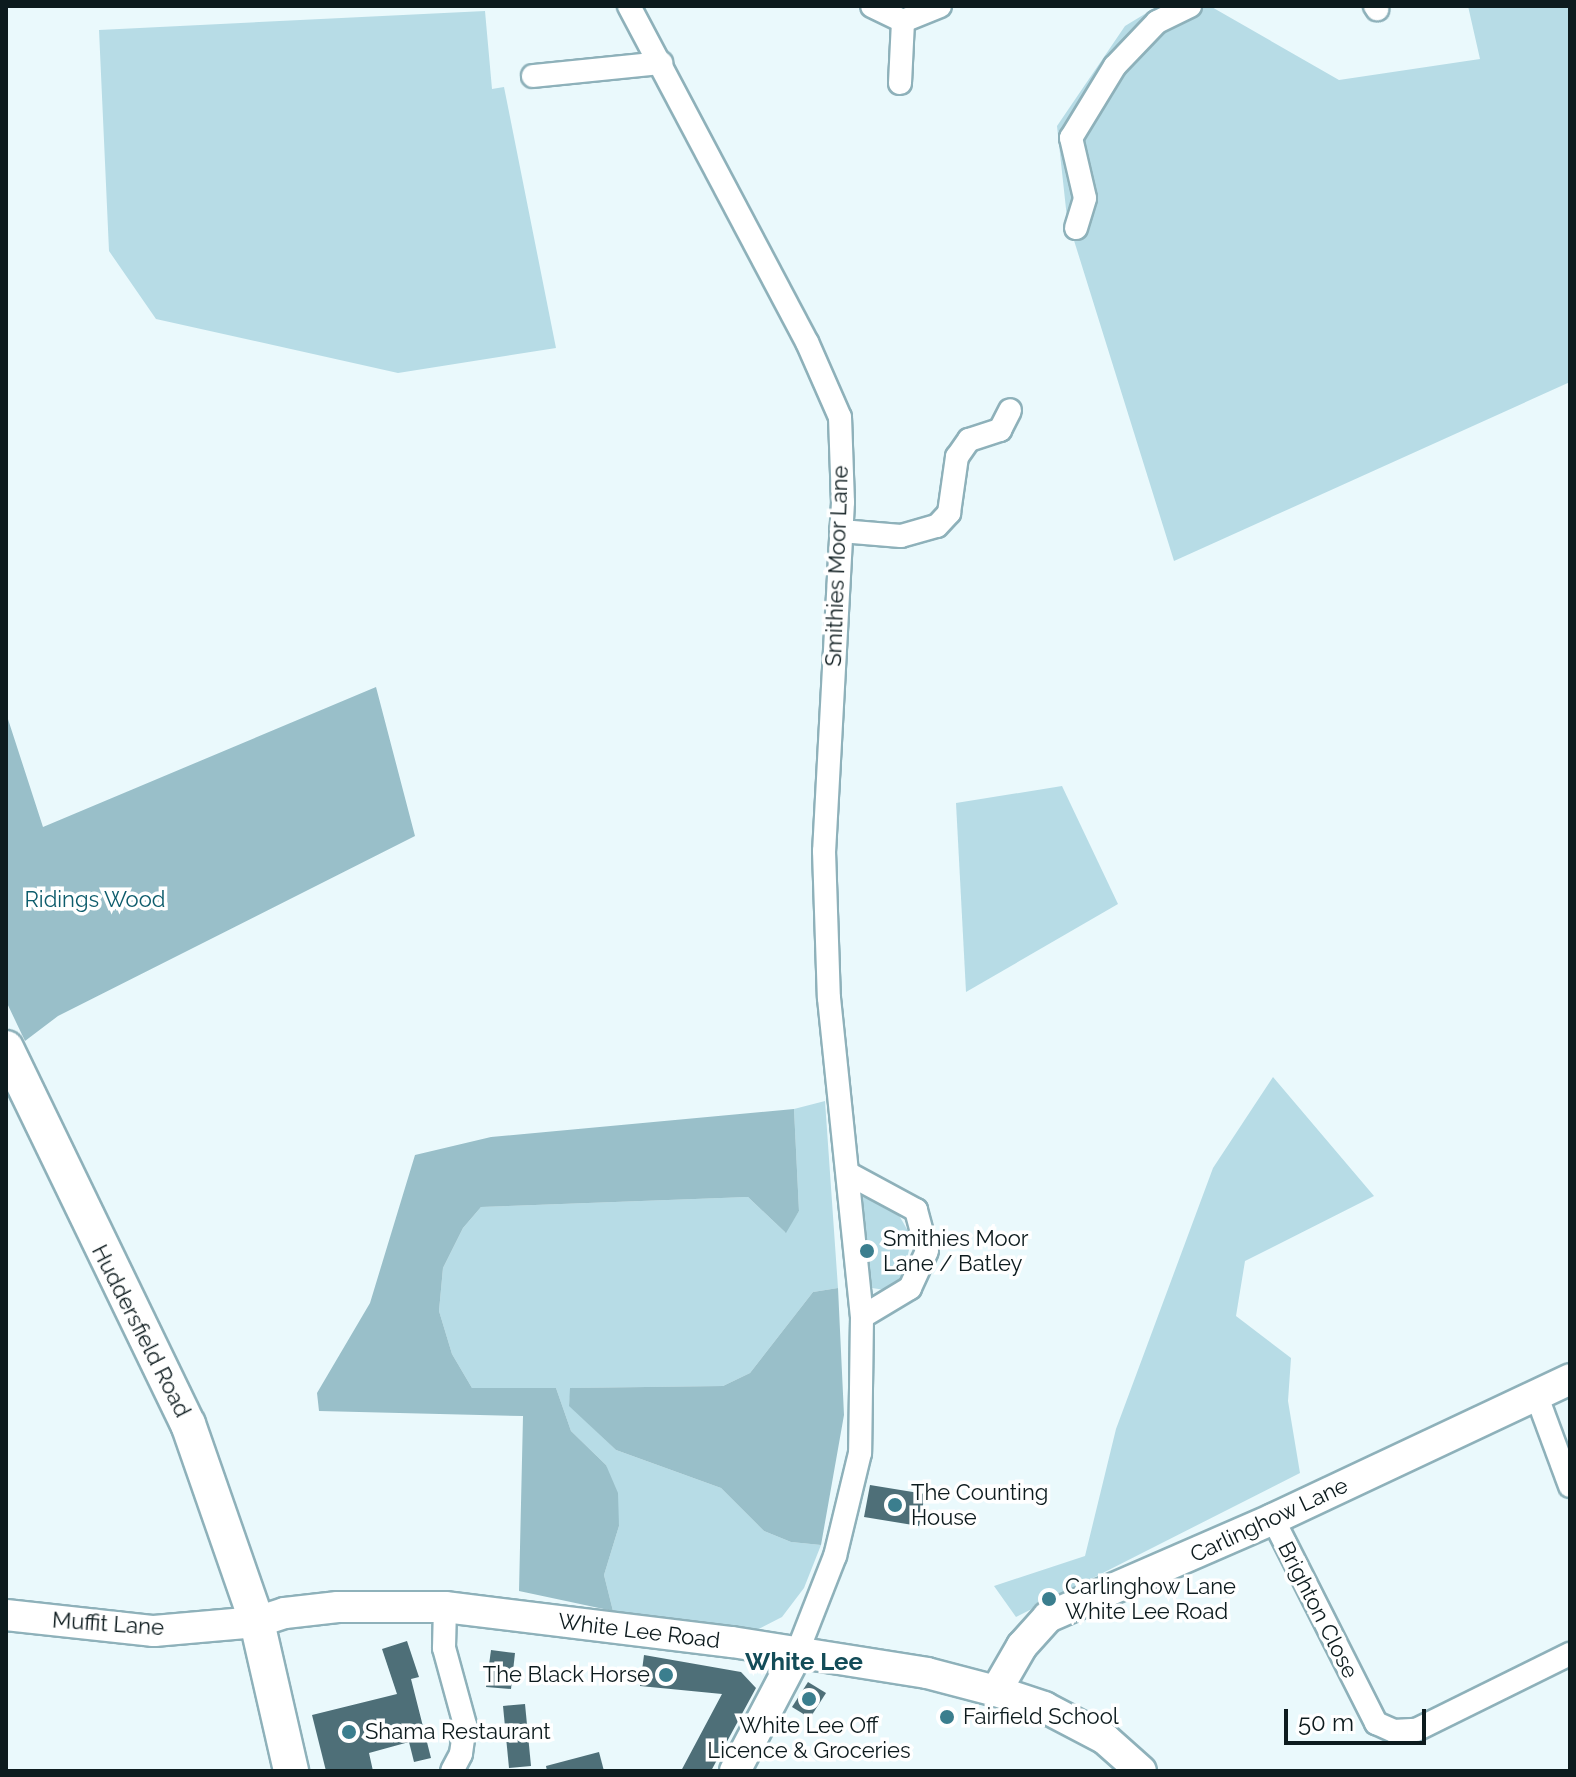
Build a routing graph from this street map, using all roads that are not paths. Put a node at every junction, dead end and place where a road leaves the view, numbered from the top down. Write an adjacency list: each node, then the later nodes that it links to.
1 (629, 6): 6 (street, Smithies Moor Lane)
2 (872, 6): 5 (street)
3 (940, 6): 5 (street)
4 (1190, 6): 9 (street)
5 (903, 21): 8 (street)
6 (661, 63): 7 (street); 11 (street, Smithies Moor Lane)
7 (533, 76)
8 (900, 83)
9 (1076, 228)
10 (1010, 410): 11 (street)
11 (841, 531): 13 (street, Smithies Moor Lane)
12 (6, 1048): 21 (main road, Huddersfield Road)
13 (851, 1175): 14 (street, Smithies Moor Lane); 14 (street)
14 (862, 1317): 22 (street, Smithies Moor Lane)
15 (1570, 1379): 16 (main road, Carlinghow Lane)
16 (1536, 1394): 17 (street); 18 (main road, Carlinghow Lane)
17 (1570, 1486)
18 (1273, 1519): 23 (street, Brighton Close); 24 (main road, Carlinghow Lane)
19 (445, 1607): 21 (main road, White Lee Road); 22 (main road, White Lee Road); 26 (street)
20 (6, 1615): 21 (main road, Muffit Lane)
21 (257, 1622): 25 (main road, Huddersfield Road)
22 (797, 1653): 24 (main road, White Lee Road); 27 (main road)
23 (1570, 1654)
24 (996, 1691): 28 (main road, White Lee Road)
25 (291, 1771)
26 (452, 1771)
27 (735, 1771)
28 (1141, 1771)

